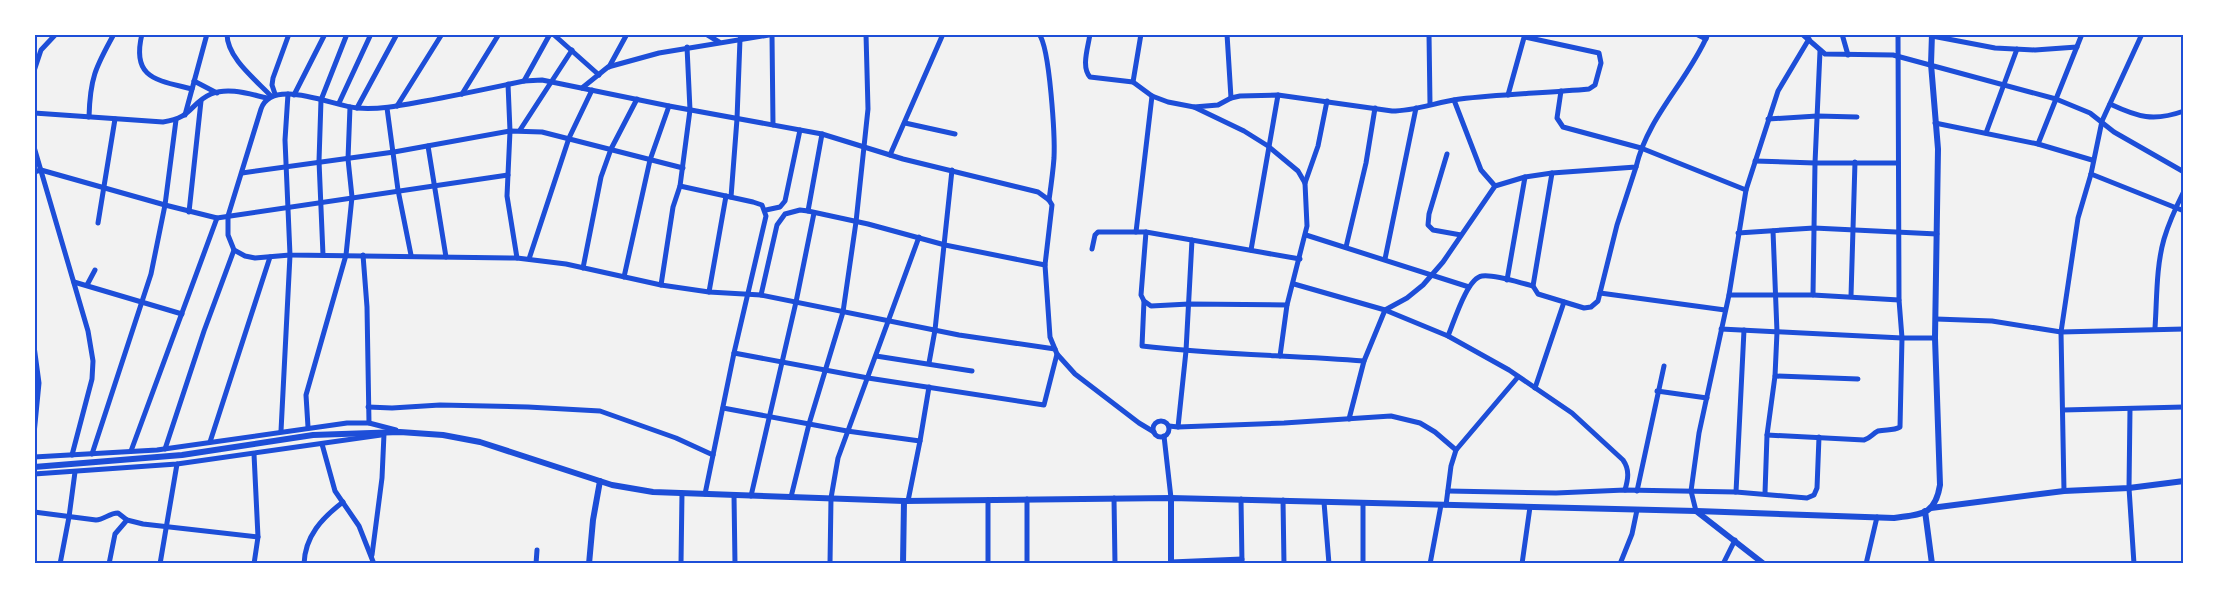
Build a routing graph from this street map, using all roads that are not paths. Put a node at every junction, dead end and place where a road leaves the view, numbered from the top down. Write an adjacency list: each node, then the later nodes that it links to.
1 (56, 34): 45 (street)
2 (114, 34): 87 (street)
3 (142, 34): 54 (street)
4 (207, 34): 48 (street)
5 (227, 34): 61 (street)
6 (289, 34): 61 (street)
7 (325, 34): 59 (street)
8 (347, 34): 67 (street)
9 (371, 34): 71 (street)
10 (397, 34): 78 (street)
11 (442, 34): 74 (street)
12 (499, 34): 58 (street)
13 (552, 34): 39 (street); 49 (street)
14 (627, 34): 44 (street)
15 (706, 34): 35 (street)
16 (866, 34): 108 (street)
17 (944, 34): 94 (street)
18 (1039, 34): 143 (street)
19 (1090, 34): 50 (street)
20 (1141, 34): 50 (street)
21 (1227, 34): 64 (street)
22 (1429, 34): 72 (street)
23 (1696, 34): 32 (street)
24 (1802, 34): 34 (street)
25 (1842, 34): 41 (street)
26 (1898, 34): 42 (street)
27 (2082, 34): 36 (street)
28 (2142, 34): 73 (street)
29 (774, 35): 33 (street); 96 (street)
30 (1932, 35): 38 (street); 43 (street)
31 (1525, 36): 56 (street); 63 (street)
32 (1707, 37): 109 (street)
33 (740, 39): 35 (street); 90 (street)
34 (1809, 39): 40 (street); 91 (street)
35 (718, 42): 37 (street)
36 (2077, 46): 38 (street); 66 (street)
37 (687, 48): 44 (street); 82 (street)
38 (2017, 49): 52 (street)
39 (572, 50): 46 (street); 47 (street)
40 (1820, 51): 41 (street); 86 (street)
41 (1848, 54): 42 (street)
42 (1898, 56): 43 (street); 120 (street)
43 (1931, 64): 52 (street); 95 (street)
44 (608, 67): 46 (street)
45 (34, 71)
46 (599, 75): 53 (street)
47 (552, 80): 49 (street); 53 (street); 97 (street)
48 (195, 81): 54 (street); 57 (street)
49 (524, 81): 51 (street)
50 (1133, 82): 62 (street)
51 (508, 84): 58 (street); 99 (street)
52 (2004, 84): 66 (street); 100 (street)
53 (582, 88): 55 (street)
54 (192, 89): 85 (street)
55 (592, 90): 65 (street); 103 (street)
56 (1561, 91): 63 (street); 109 (street)
57 (217, 93): 61 (street); 70 (street)
58 (462, 94): 74 (street)
59 (291, 95): 61 (street); 67 (street); 122 (street)
60 (1278, 95): 64 (street); 69 (street); 106 (street)
61 (271, 96): 128 (street)
62 (1152, 96): 77 (street); 159 (street)
63 (1508, 96): 68 (street)
64 (1231, 98): 77 (street)
65 (637, 99): 75 (street); 110 (street)
66 (2056, 99): 93 (street); 104 (street)
67 (321, 100): 71 (street); 117 (street)
68 (1454, 100): 72 (street); 136 (street)
69 (1327, 101): 80 (street); 133 (street)
70 (201, 102): 85 (street); 150 (street)
71 (339, 103): 76 (street)
72 (1430, 104): 81 (street)
73 (2110, 104): 83 (street); 93 (street)
74 (397, 106): 79 (street)
75 (669, 106): 82 (street); 115 (street)
76 (350, 107): 78 (street); 114 (street)
77 (1194, 107): 106 (street)
78 (357, 108): 79 (street)
79 (387, 108): 111 (street)
80 (1375, 108): 81 (street); 169 (street)
81 (1416, 108): 183 (street)
82 (690, 110): 90 (street); 124 (street)
83 (2184, 111)
84 (34, 113): 87 (street)
85 (184, 116): 92 (street)
86 (1817, 116): 88 (street); 91 (street); 121 (street)
87 (89, 117): 89 (street)
88 (1857, 117)
89 (115, 119): 92 (street); 137 (street)
90 (737, 119): 96 (street); 141 (street)
91 (1768, 119): 118 (street)
92 (176, 120): 145 (street)
93 (2102, 121): 116 (street); 127 (street)
94 (905, 123): 102 (street); 113 (street)
95 (1935, 123): 100 (street); 163 (street)
96 (772, 125): 98 (street)
97 (520, 130): 99 (street); 103 (street)
98 (800, 130): 101 (street); 148 (street)
99 (510, 131): 105 (street); 131 (street)
100 (1986, 133): 104 (street)
101 (822, 134): 108 (street); 151 (street)
102 (955, 134)
103 (569, 138): 110 (street); 181 (street)
104 (2038, 144): 116 (street)
105 (428, 146): 111 (street); 134 (street)
106 (1268, 146): 133 (street); 172 (street)
107 (34, 147): 126 (street)
108 (864, 147): 113 (street); 154 (street)
109 (1641, 148): 123 (street); 139 (street)
110 (611, 149): 115 (street); 185 (street)
111 (394, 152): 114 (street); 138 (street)
112 (1447, 154): 165 (street)
113 (890, 155): 125 (street)
114 (348, 159): 117 (street); 142 (street)
115 (650, 160): 124 (street); 188 (street)
116 (2092, 160): 130 (street)
117 (320, 161): 122 (street); 144 (street)
118 (1755, 161): 121 (street); 139 (street)
119 (1855, 162): 120 (street); 121 (street); 157 (street)
120 (1898, 163): 161 (street)
121 (1815, 164): 156 (street)
122 (287, 166): 128 (street); 146 (street)
123 (1636, 167): 129 (street); 198 (street)
124 (683, 168): 135 (street)
125 (952, 170): 143 (street); 168 (street)
126 (38, 171): 137 (street); 190 (street)
127 (2184, 172)
128 (242, 173): 152 (street)
129 (1552, 173): 132 (street); 194 (street)
130 (2091, 174): 147 (street); 223 (street)
131 (508, 175): 134 (street); 180 (street)
132 (1525, 177): 136 (street); 189 (street)
133 (1305, 183): 164 (street)
134 (435, 184): 138 (street); 178 (street)
135 (680, 186): 141 (street); 193 (street)
136 (1495, 186): 165 (street)
137 (105, 188): 145 (street); 155 (street)
138 (398, 190): 142 (street); 177 (street)
139 (1746, 190): 162 (street)
140 (2184, 191): 147 (street)
141 (728, 196): 148 (street); 196 (street)
142 (352, 197): 144 (street); 175 (street)
143 (1049, 200): 184 (street)
144 (321, 201): 146 (street); 174 (street)
145 (165, 206): 150 (street); 205 (street)
146 (290, 206): 152 (street); 173 (street)
147 (2176, 207): 149 (street); 217 (street)
148 (766, 210): 197 (street)
149 (2184, 211)
150 (189, 212): 153 (street)
151 (811, 212): 154 (street); 200 (street); 207 (street)
152 (228, 216): 153 (street); 171 (street)
153 (216, 218): 214 (street)
154 (856, 222): 166 (street); 213 (street)
155 (98, 223)
156 (1814, 228): 157 (street); 158 (street); 202 (street)
157 (1854, 230): 161 (street); 203 (street)
158 (1773, 231): 162 (street); 199 (street)
159 (1136, 232): 160 (street); 170 (street)
160 (1146, 232): 167 (street); 206 (street)
161 (1899, 232): 163 (street); 204 (street)
162 (1738, 233): 201 (street)
163 (1937, 234): 215 (street)
164 (1306, 235): 169 (street); 182 (street)
165 (1461, 235): 187 (street)
166 (919, 237): 168 (street); 216 (street)
167 (1192, 240): 172 (street); 209 (street)
168 (945, 245): 184 (street); 220 (street)
169 (1346, 247): 183 (street)
170 (1092, 249)
171 (234, 250): 179 (street); 271 (street)
172 (1251, 250): 182 (street)
173 (290, 255): 174 (street); 179 (street); 259 (street)
174 (323, 255): 175 (street)
175 (346, 255): 176 (street); 257 (street)
176 (363, 255): 177 (street); 247 (street)
177 (411, 255): 178 (street)
178 (446, 256): 180 (street)
179 (270, 257): 269 (street)
180 (517, 258): 181 (street)
181 (529, 259): 185 (street)
182 (1300, 259): 191 (street)
183 (1385, 259): 187 (street)
184 (1045, 265): 228 (street)
185 (583, 268): 188 (street)
186 (95, 270): 192 (street)
187 (1432, 274): 195 (street); 211 (street)
188 (624, 277): 193 (street)
189 (1507, 280): 194 (street); 195 (street)
190 (74, 282): 192 (street); 276 (street)
191 (1293, 284): 210 (street); 211 (street)
192 (87, 285): 205 (street)
193 (661, 285): 196 (street)
194 (1533, 286): 208 (street)
195 (1469, 287): 224 (street)
196 (709, 292): 197 (street)
197 (747, 293): 200 (street); 230 (street)
198 (1600, 293): 208 (street); 212 (street)
199 (1776, 294): 201 (street); 202 (street); 222 (street)
200 (761, 295): 207 (street)
201 (1729, 295): 212 (street)
202 (1813, 295): 203 (street)
203 (1851, 297): 204 (street)
204 (1899, 300): 225 (street)
205 (142, 301): 214 (street); 274 (street)
206 (1144, 301): 209 (street); 229 (street)
207 (796, 302): 213 (street); 233 (street)
208 (1564, 302): 244 (street)
209 (1189, 304): 210 (street); 229 (street)
210 (1287, 305): 232 (street)
211 (1385, 310): 224 (street); 234 (street)
212 (1725, 310): 219 (street)
213 (843, 312): 216 (street); 237 (street)
214 (182, 314): 273 (street)
215 (1936, 319): 223 (street); 226 (street)
216 (887, 321): 220 (street); 231 (street)
217 (2155, 328): 218 (street); 223 (street)
218 (2184, 328)
219 (1721, 329): 221 (street); 246 (street)
220 (935, 330): 228 (street); 235 (street)
221 (1744, 330): 222 (street); 291 (street)
222 (1777, 332): 225 (street); 239 (street)
223 (2061, 332): 251 (street)
224 (1448, 336): 240 (street)
225 (1902, 338): 226 (street); 267 (street)
226 (1935, 338): 311 (street)
227 (34, 346): 263 (street)
228 (1056, 351): 243 (street); 262 (street)
229 (1186, 351): 232 (street); 258 (street)
230 (734, 352): 233 (street); 248 (street)
231 (876, 356): 235 (street); 241 (street)
232 (1280, 356): 234 (street)
233 (781, 361): 237 (street); 252 (street)
234 (1364, 361): 253 (street)
235 (929, 363): 238 (street)
236 (1664, 366): 245 (street)
237 (826, 370): 241 (street); 255 (street)
238 (972, 371)
239 (1774, 376): 242 (street); 265 (street)
240 (1518, 377): 244 (street); 272 (street)
241 (868, 378): 243 (street); 260 (street)
242 (1858, 379)
243 (929, 387): 268 (street)
244 (1535, 388): 286 (street)
245 (1657, 391): 246 (street); 289 (street)
246 (1707, 398): 290 (street)
247 (368, 407): 254 (street); 277 (street)
248 (723, 408): 252 (street); 277 (street)
249 (2184, 408): 250 (street)
250 (2130, 409): 251 (street); 285 (street)
251 (2063, 410): 287 (street)
252 (770, 418): 255 (street); 296 (street)
253 (1349, 419): 258 (street); 272 (street)
254 (369, 423): 257 (street); 261 (street)
255 (809, 424): 260 (street); 297 (street)
256 (1169, 426): 258 (street); 262 (street); 266 (street)
257 (308, 427): 259 (street)
258 (1178, 427)
259 (281, 431): 269 (street)
260 (848, 431): 268 (street); 298 (street)
261 (400, 432): 264 (street); 280 (street); 283 (street)
262 (1154, 432): 266 (street)
263 (34, 434)
264 (384, 434): 270 (street); 322 (street)
265 (1767, 435): 267 (street); 293 (street)
266 (1164, 436): 300 (street)
267 (1819, 437): 293 (street)
268 (920, 441): 305 (street)
269 (210, 442): 271 (street)
270 (322, 444): 275 (street); 306 (street)
271 (165, 449): 273 (street)
272 (1456, 450): 288 (street)
273 (131, 452): 274 (street)
274 (92, 454): 276 (street)
275 (254, 454): 279 (street); 319 (street)
276 (72, 455): 278 (street)
277 (713, 455): 294 (street)
278 (34, 457)
279 (177, 464): 281 (street); 318 (street)
280 (34, 466)
281 (75, 472): 282 (street); 315 (street)
282 (34, 474)
283 (600, 481): 292 (street); 332 (street)
284 (2184, 481): 285 (street)
285 (2130, 488): 287 (street); 350 (street)
286 (1625, 490): 288 (street); 289 (street)
287 (2064, 490): 311 (street)
288 (1449, 491): 309 (street)
289 (1637, 491): 290 (street)
290 (1692, 491): 291 (street); 313 (street)
291 (1736, 492): 293 (street)
292 (682, 493): 294 (street); 333 (street)
293 (1765, 493)
294 (705, 494): 295 (street)
295 (734, 495): 296 (street); 334 (street)
296 (751, 496): 297 (street)
297 (791, 497): 298 (street)
298 (831, 498): 305 (street); 335 (street)
299 (1114, 498): 300 (street); 301 (street); 339 (street)
300 (1171, 498): 302 (street); 324 (street)
301 (1027, 499): 303 (street); 338 (street)
302 (1240, 499): 304 (street); 323 (street)
303 (988, 500): 305 (street); 337 (street)
304 (1283, 500): 307 (street); 340 (street)
305 (906, 501): 336 (street)
306 (343, 502): 322 (street); 329 (street)
307 (1324, 502): 308 (street); 341 (street)
308 (1363, 502): 309 (street); 342 (street)
309 (1443, 505): 310 (street); 343 (street)
310 (1530, 507): 312 (street); 344 (street)
311 (1928, 509): 316 (street); 349 (street)
312 (1637, 510): 313 (street); 345 (street)
313 (1696, 511): 316 (street); 320 (street)
314 (34, 512): 315 (street)
315 (69, 517): 317 (street); 325 (street)
316 (1877, 517): 348 (street)
317 (127, 520): 318 (street); 326 (street)
318 (166, 526): 319 (street); 327 (street)
319 (258, 537): 328 (street)
320 (1735, 540): 346 (street); 347 (street)
321 (537, 550): 331 (street)
322 (372, 555): 330 (street)
323 (1242, 561): 324 (street)
324 (1171, 563)
325 (60, 564)
326 (109, 564)
327 (160, 564)
328 (254, 564)
329 (304, 564)
330 (374, 564)
331 (536, 564)
332 (589, 564)
333 (681, 564)
334 (735, 564)
335 (830, 564)
336 (903, 564)
337 (988, 564)
338 (1027, 564)
339 (1115, 564)
340 (1284, 564)
341 (1329, 564)
342 (1363, 564)
343 (1430, 564)
344 (1522, 564)
345 (1620, 564)
346 (1724, 564)
347 (1764, 564)
348 (1866, 564)
349 (1932, 564)
350 (2134, 564)

